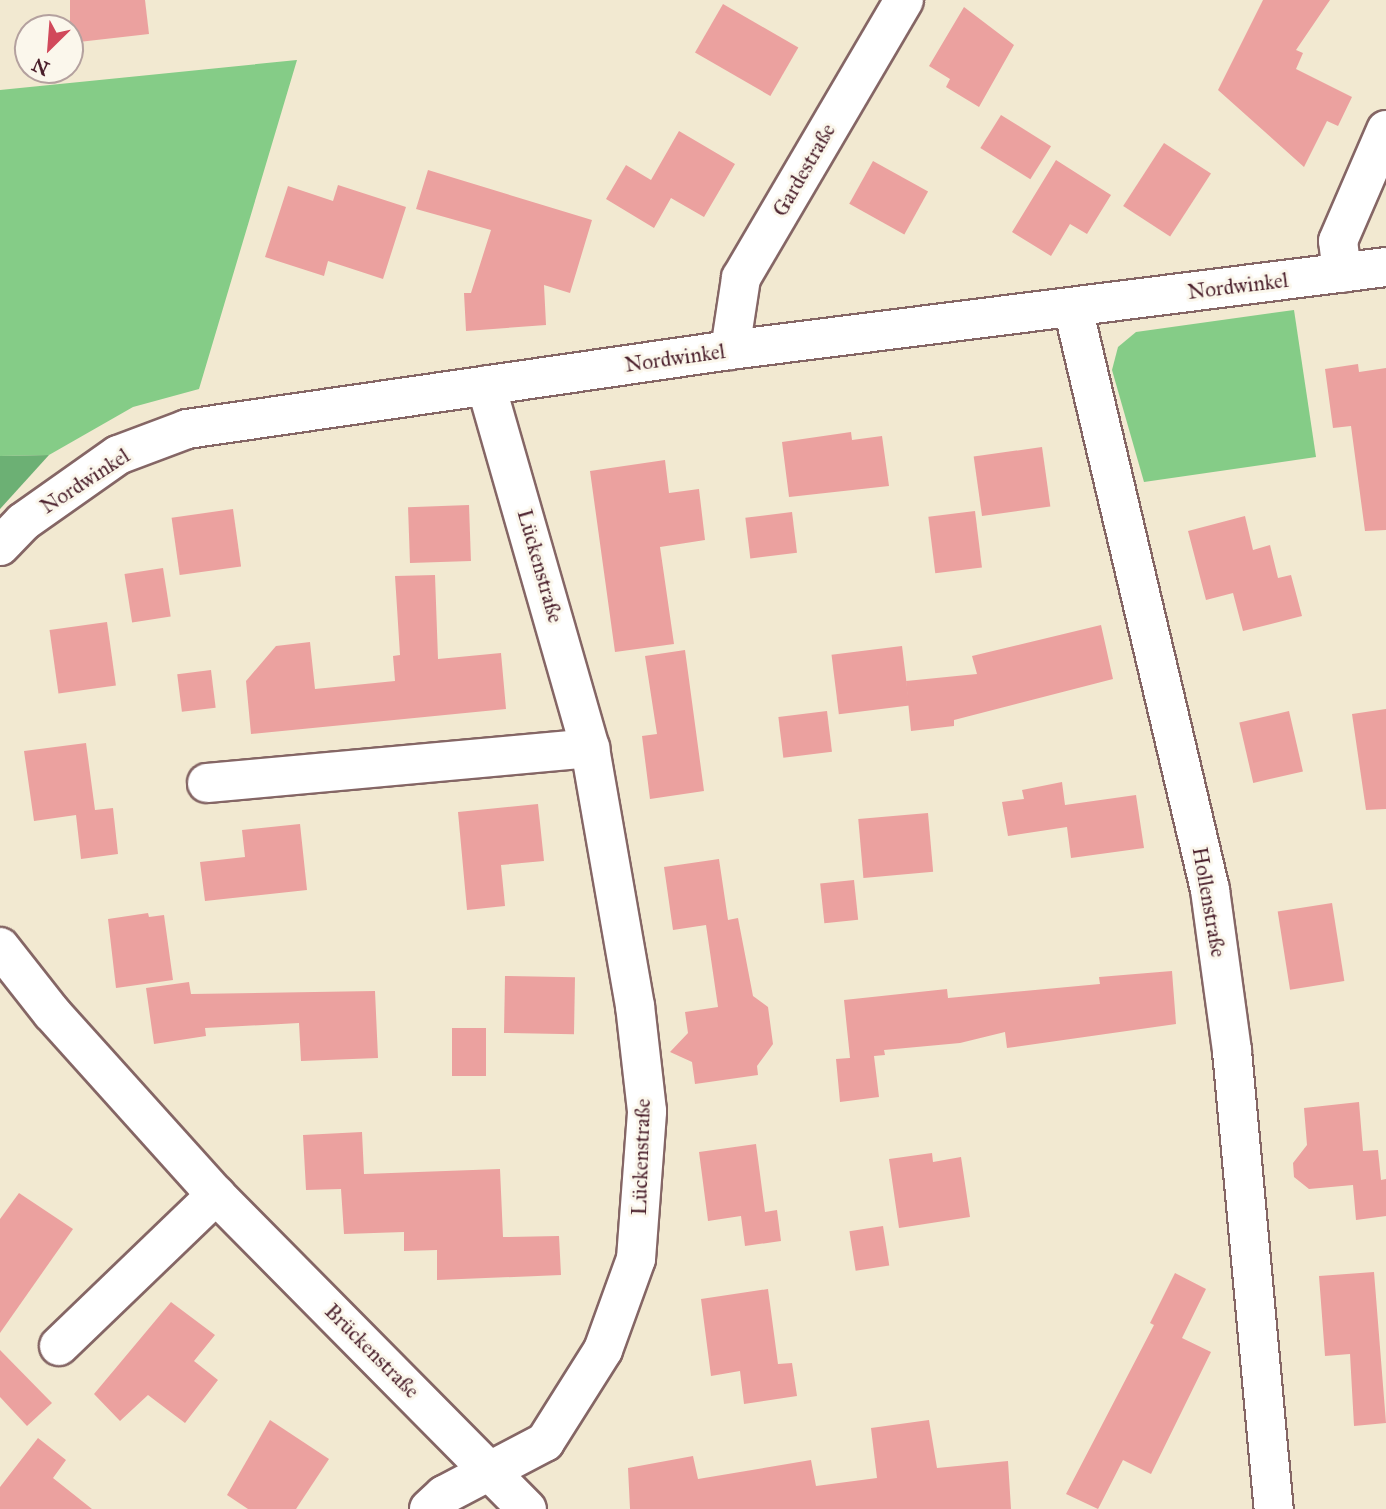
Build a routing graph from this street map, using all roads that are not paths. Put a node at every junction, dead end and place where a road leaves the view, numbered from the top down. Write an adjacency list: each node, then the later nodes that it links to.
1 (904, 0): 6 (street, Gardestraße)
2 (1386, 130): 4 (street)
3 (1386, 267): 4 (street, Nordwinkel)
4 (1342, 273): 5 (street, Nordwinkel)
5 (1073, 307): 6 (street, Nordwinkel); 17 (street, Hollenstraße)
6 (730, 350): 7 (street, Nordwinkel)
7 (486, 386): 8 (street, Nordwinkel); 9 (street, Lückenstraße)
8 (0, 545)
9 (590, 748): 10 (street); 14 (street, Lückenstraße)
10 (206, 783)
11 (0, 947): 12 (street, Brückenstraße)
12 (216, 1195): 13 (street); 14 (street, Brückenstraße)
13 (59, 1346)
14 (489, 1469): 15 (street, Lückenstraße); 16 (street, Brückenstraße)
15 (429, 1509)
16 (527, 1509)
17 (1274, 1509)

